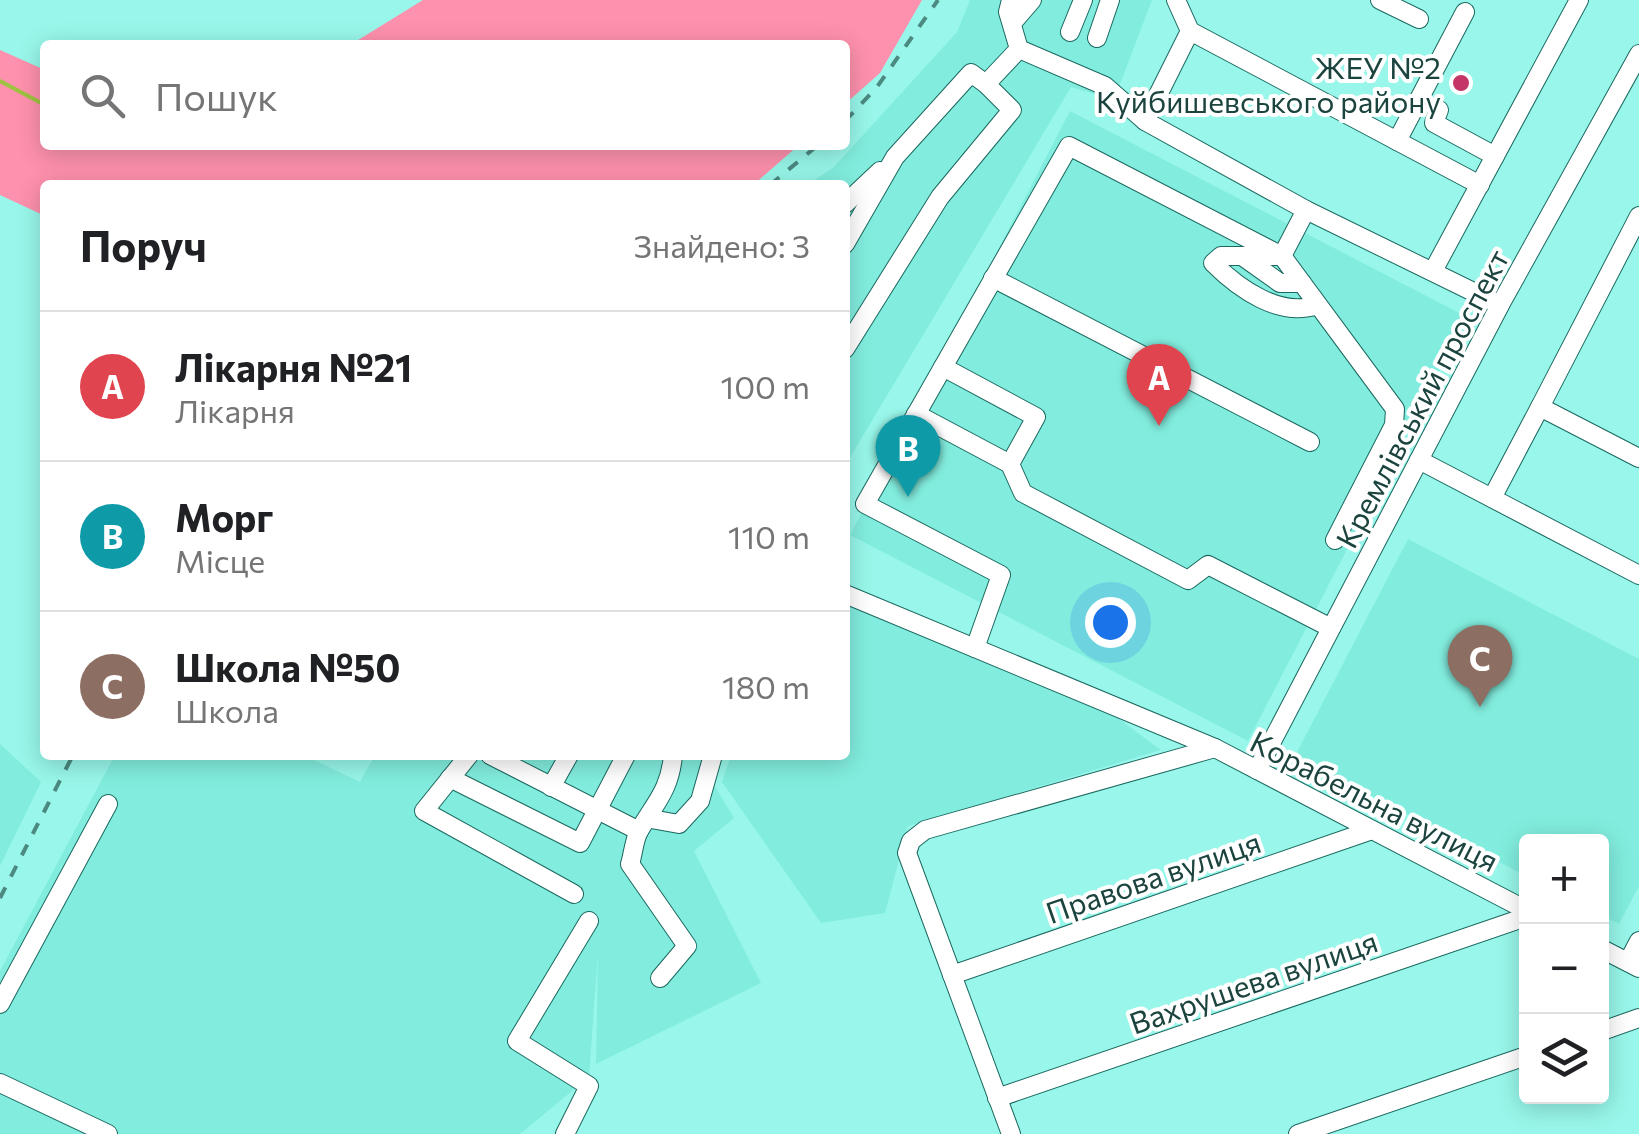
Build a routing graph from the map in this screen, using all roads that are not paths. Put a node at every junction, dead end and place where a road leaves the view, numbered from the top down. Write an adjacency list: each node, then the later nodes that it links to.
1 (1011, 0): 11 (street)
2 (1032, 0): 11 (street)
3 (1083, 0): 13 (street)
4 (1110, 0): 14 (street)
5 (1176, 0): 12 (street)
6 (1361, 0): 7 (street)
7 (1380, 0): 10 (street)
8 (1579, 0): 21 (street)
9 (1465, 12): 20 (street)
10 (1418, 19)
11 (1013, 22): 15 (street)
12 (1190, 31): 19 (street); 20 (street)
13 (1070, 32)
14 (1097, 38)
15 (1019, 50): 17 (street); 19 (street)
16 (1639, 54): 34 (street, Кремлівський проспект)
17 (986, 84): 22 (street); 35 (street)
18 (1439, 110): 21 (street)
19 (1145, 121): 25 (street)
20 (1397, 141): 23 (street)
21 (1495, 156): 23 (street)
22 (894, 157): 24 (street); 27 (street)
23 (1480, 184): 30 (street)
24 (850, 199)
25 (1306, 210): 29 (street); 30 (street)
26 (1639, 216): 37 (street)
27 (850, 235)
28 (1242, 256): 29 (street); 32 (street); 33 (street)
29 (1282, 256): 31 (street); 32 (street)
30 (1433, 271): 34 (street)
31 (993, 278): 36 (street); 39 (street)
32 (1302, 284): 33 (street)
33 (1317, 304): 44 (street)
34 (1500, 305): 41 (street, Кремлівський проспект)
35 (850, 341)
36 (943, 368): 38 (street); 42 (street)
37 (1540, 406): 40 (street); 43 (street)
38 (916, 414): 42 (street); 48 (street)
39 (1310, 442)
40 (1639, 458)
41 (1419, 460): 43 (street); 47 (street, Кремлівський проспект)
42 (1010, 464): 47 (street)
43 (1492, 498): 45 (street)
44 (1334, 540)
45 (1639, 575)
46 (850, 596): 48 (street)
47 (1332, 628): 56 (street, Кремлівський проспект)
48 (975, 648): 49 (street)
49 (1214, 748): 56 (street, Корабельна вулиця); 70 (street, Корабельна вулиця)
50 (464, 760): 57 (street)
51 (566, 760): 58 (street)
52 (623, 760): 60 (street)
53 (673, 760): 61 (street)
54 (712, 760): 61 (street)
55 (520, 762): 58 (street)
56 (1257, 770): 62 (street, Корабельна вулиця)
57 (450, 778): 60 (street); 63 (street)
58 (551, 787): 60 (street)
59 (108, 804): 72 (street)
60 (596, 810): 61 (street)
61 (645, 825): 71 (street)
62 (1372, 830): 64 (street, Корабельна вулиця); 70 (street, Правова вулиця)
63 (574, 894)
64 (1519, 909)
65 (1519, 915): 77 (street, Вахрушева вулиця)
66 (589, 921): 79 (street)
67 (1639, 941): 69 (street)
68 (1609, 952): 69 (street)
69 (1634, 965)
70 (952, 974): 77 (street)
71 (660, 978)
72 (0, 1004)
73 (1639, 1018): 74 (street)
74 (1609, 1028)
75 (1519, 1058): 81 (street)
76 (0, 1082): 78 (street)
77 (997, 1098): 80 (street)
78 (108, 1134)
79 (565, 1134)
80 (1011, 1134)
81 (1298, 1134)

